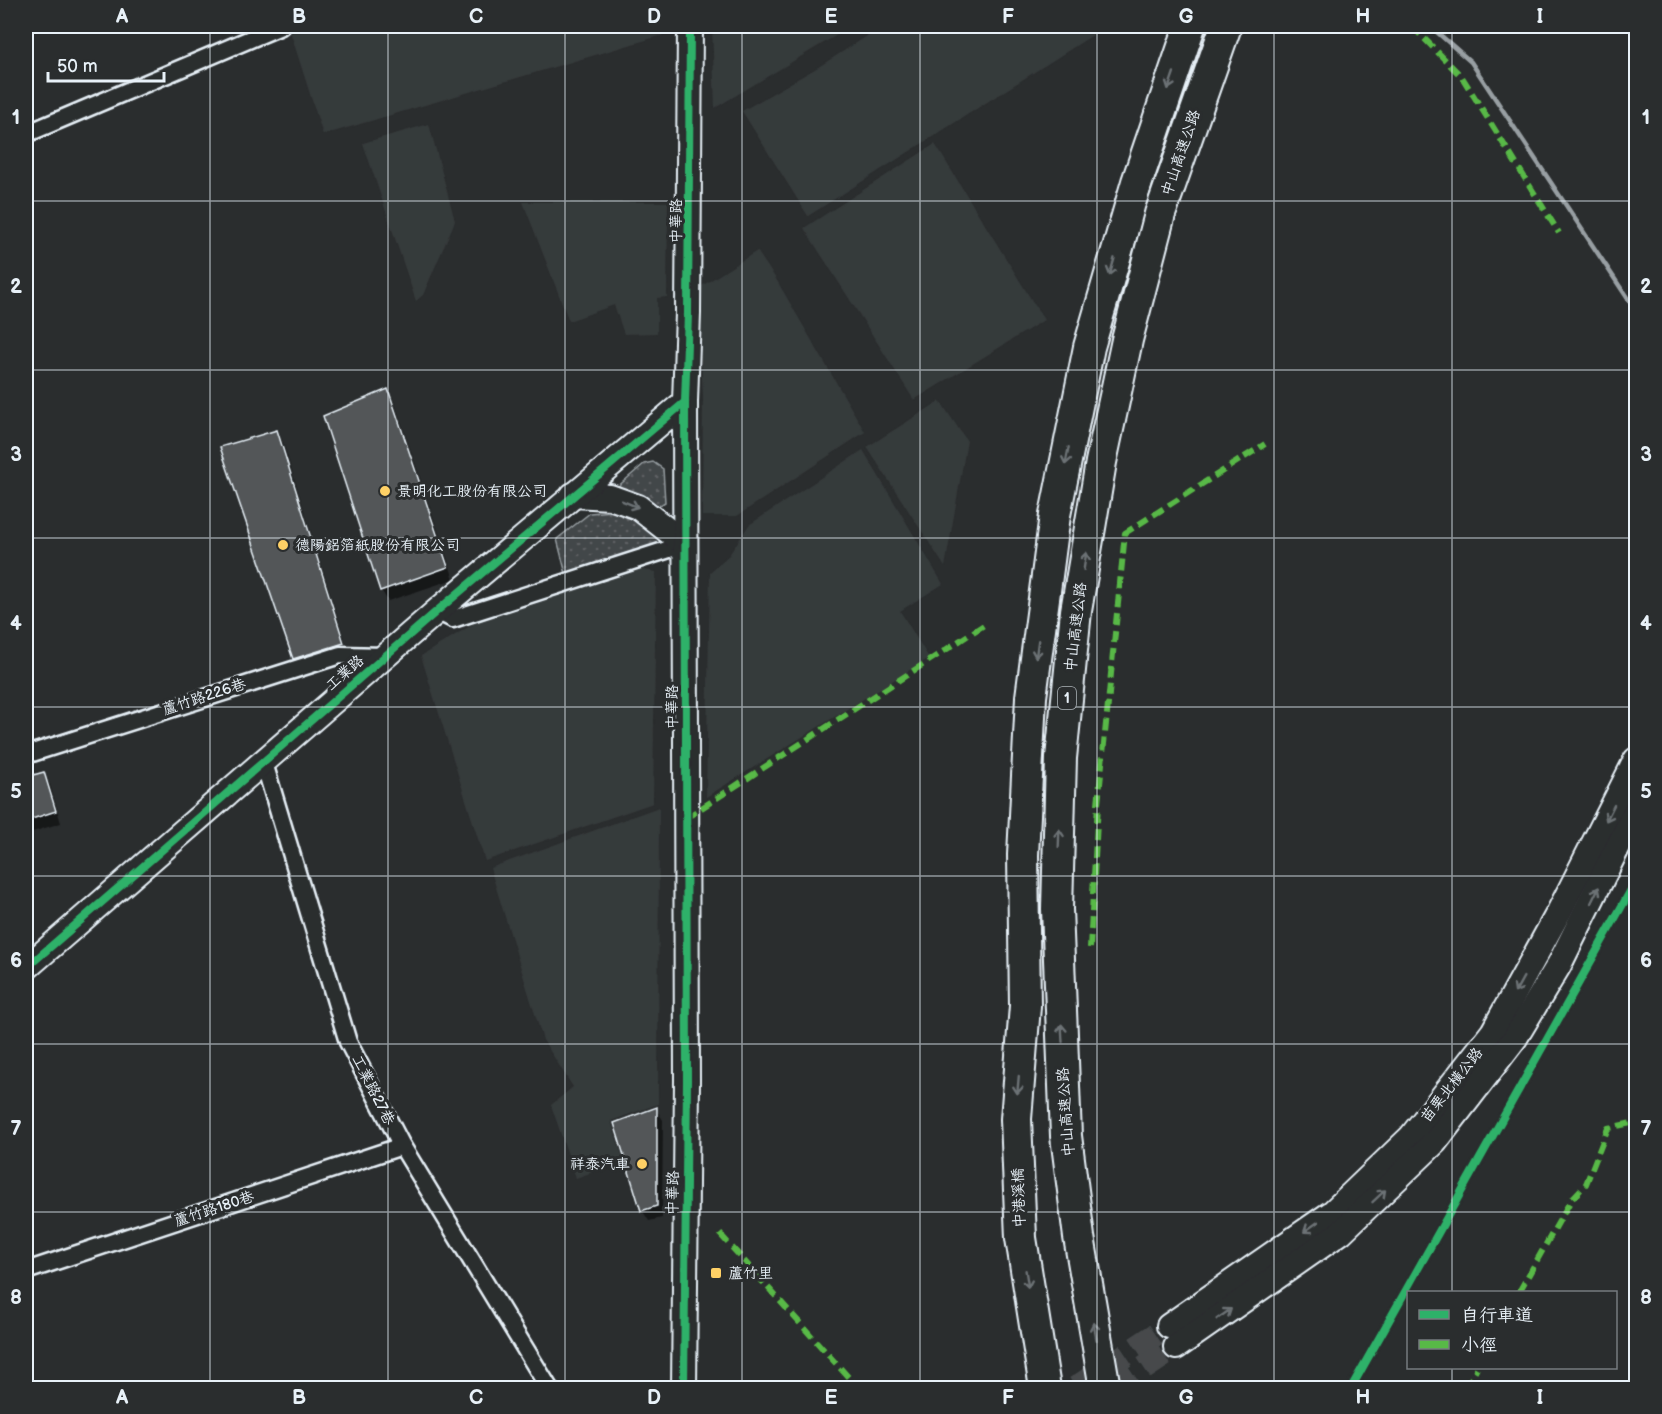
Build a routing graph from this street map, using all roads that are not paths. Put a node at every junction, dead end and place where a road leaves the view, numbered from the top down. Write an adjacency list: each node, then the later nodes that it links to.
1 (281, 26): 5 (street)
2 (690, 26): 6 (street, 中華路)
3 (1190, 26): 22 (highway, 中港溪橋, one-way to 22)
4 (1226, 26): 23 (highway, 中山高速公路 / 1, one-way to 4, bridge)
5 (26, 134)
6 (685, 402): 7 (street, 工業路); 8 (street, 中華路)
7 (573, 495): 8 (street, one-way to 8); 9 (street, 工業路)
8 (685, 544): 9 (street); 21 (street, 中華路)
9 (437, 611): 10 (street, 工業路)
10 (385, 656): 11 (street, 蘆竹路226巷); 13 (street, 工業路)
11 (26, 755)
12 (1636, 760): 15 (street, 苗栗北橫公路, one-way to 15)
13 (264, 762): 16 (street, 工業路); 17 (street, 工業路27巷)
14 (1636, 810): 15 (street, 苗栗北橫公路, one-way to 14)
15 (1570, 917): 19 (street, 苗栗北橫公路)
16 (26, 968)
17 (402, 1146): 18 (street, 蘆竹路180巷); 20 (street, 工業路27巷)
18 (26, 1271)
19 (1172, 1337)
20 (549, 1389)
21 (684, 1389)
22 (1045, 1389)
23 (1105, 1389)

